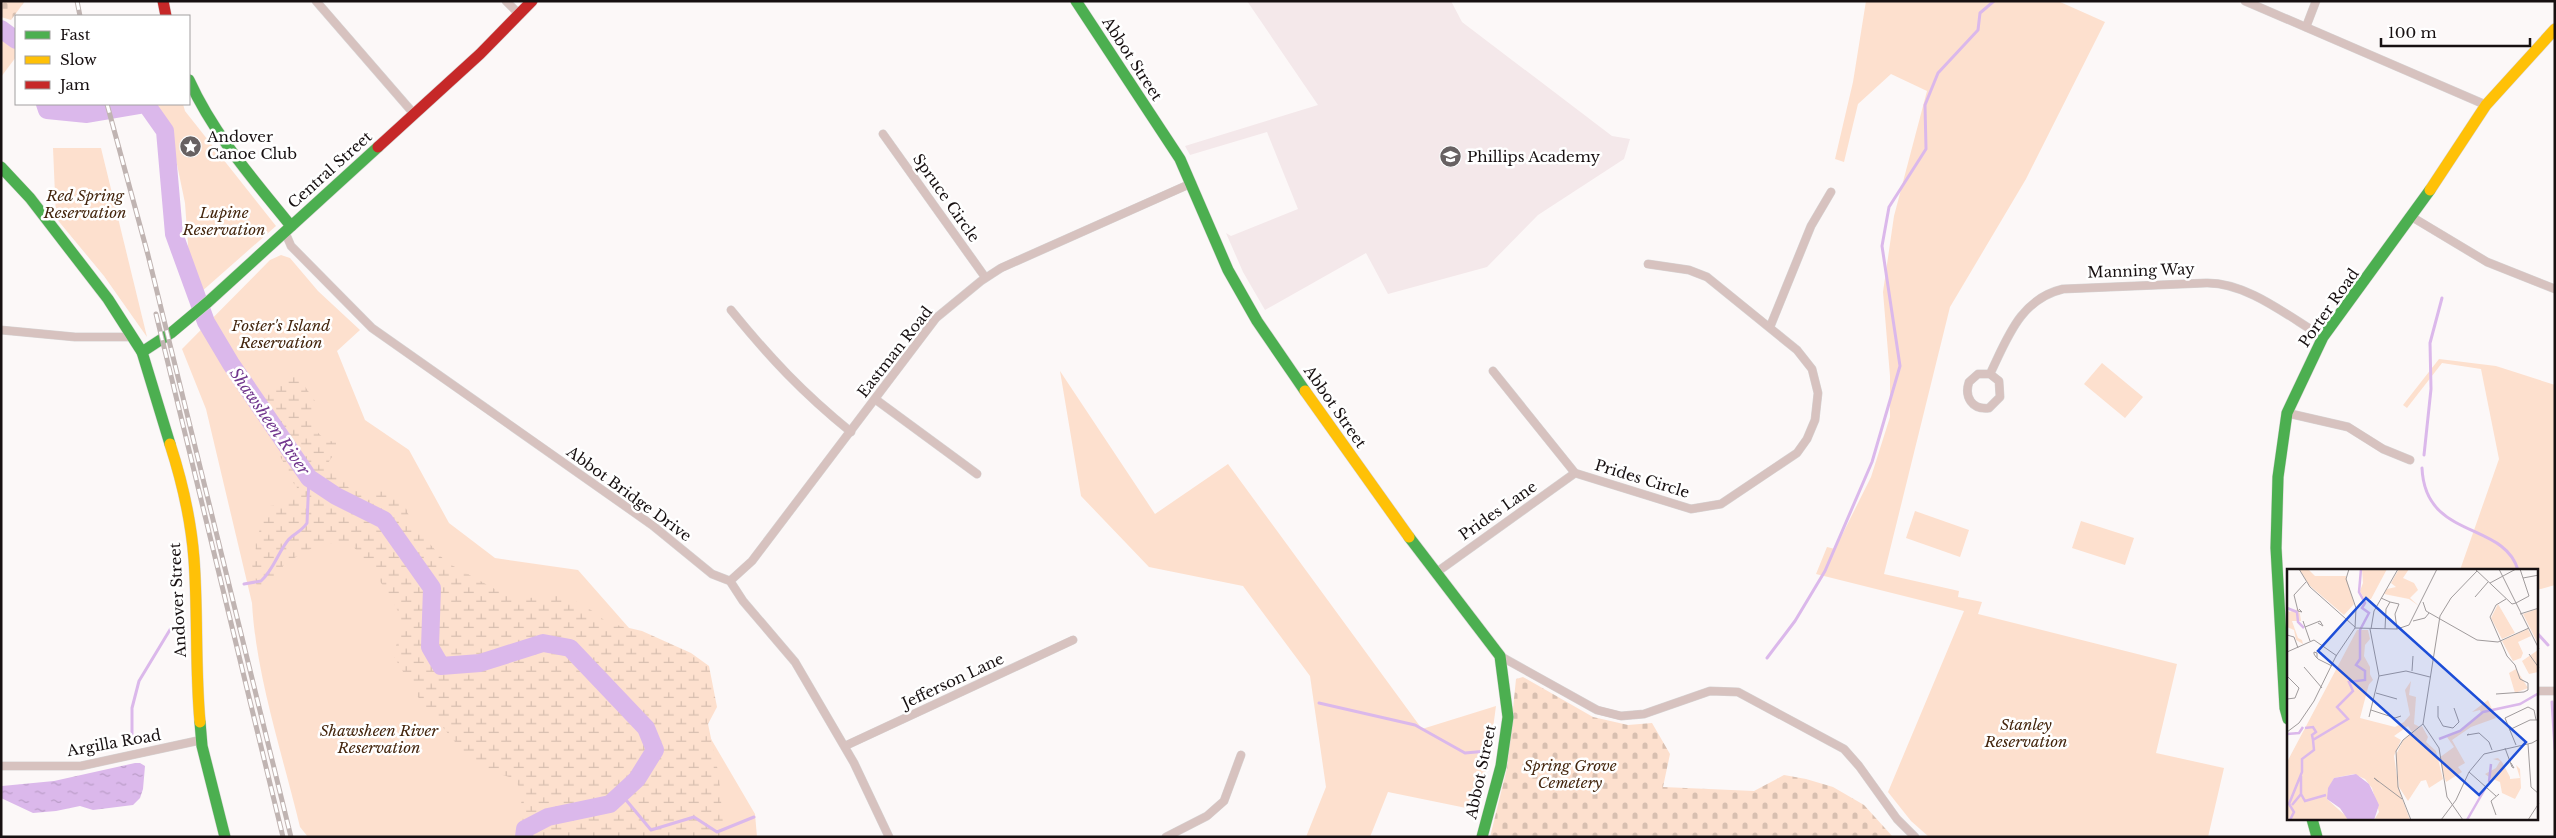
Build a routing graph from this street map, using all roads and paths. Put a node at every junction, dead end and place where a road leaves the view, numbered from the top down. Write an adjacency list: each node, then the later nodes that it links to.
1 (163, 1): 8 (street)
2 (316, 1): 14 (street)
3 (506, 1): 9 (street)
4 (532, 1): 9 (street, Central Street)
5 (1076, 1): 17 (street, Abbot Street)
6 (2245, 1): 10 (street)
7 (2316, 1): 10 (street)
8 (166, 15)
9 (520, 15): 14 (street, Central Street)
10 (2306, 27): 13 (street)
11 (2555, 29): 13 (street, Porter Road)
12 (190, 82): 20 (street)
13 (2486, 105): 19 (street, Porter Road)
14 (414, 114): 20 (street, Central Street)
15 (883, 134): 22 (street, Spruce Circle)
16 (1, 167): 27 (street, Andover Street)
17 (1192, 183): 22 (street, Eastman Road); 38 (street, Abbot Street)
18 (1831, 192): 25 (street)
19 (2412, 217): 23 (street); 28 (street, Porter Road)
20 (288, 229): 29 (street, Central Street); 39 (street, Abbot Bridge Drive)
21 (1648, 264): 25 (street, Prides Circle)
22 (985, 277): 32 (street, Eastman Road)
23 (2555, 289)
24 (732, 310): 34 (street)
25 (1770, 327): 36 (street, Prides Circle)
26 (1, 330): 27 (street)
27 (132, 337): 29 (street, Andover Street)
28 (2323, 337): 31 (street, Manning Way); 33 (street, Porter Road)
29 (142, 352): 45 (street, Andover Street)
30 (1493, 371): 36 (street, Prides Circle)
31 (1990, 374): 31 (street)
32 (875, 399): 34 (street, Eastman Road); 37 (street)
33 (2287, 413): 35 (street); 44 (street, Porter Road)
34 (851, 432): 39 (street, Eastman Road)
35 (2410, 460)
36 (1576, 473): 38 (street, Prides Lane)
37 (977, 474)
38 (1438, 572): 41 (street, Abbot Street)
39 (730, 581): 46 (street)
40 (1073, 640): 46 (street, Jefferson Lane)
41 (1500, 656): 53 (street, Abbot Street); 54 (street)
42 (2538, 691): 43 (street)
43 (2555, 691)
44 (2287, 715)
45 (201, 740): 48 (street, Argilla Road); 50 (street, Andover Street)
46 (845, 746): 51 (street)
47 (1241, 756): 52 (street)
48 (1, 766)
49 (2312, 820): 55 (street)
50 (225, 837)
51 (889, 837)
52 (1166, 837)
53 (1482, 837)
54 (1915, 837)
55 (2316, 837)

